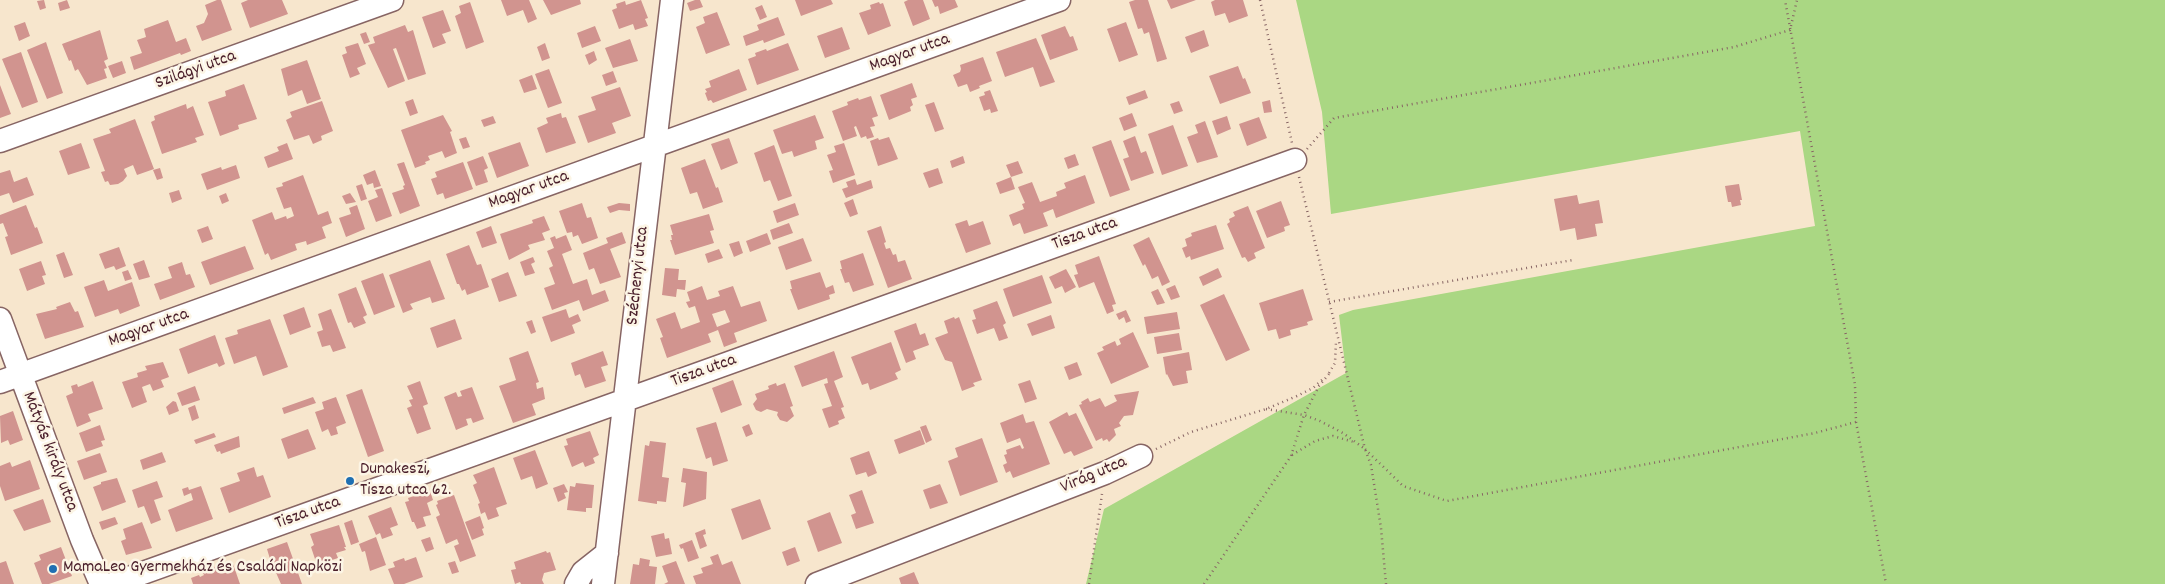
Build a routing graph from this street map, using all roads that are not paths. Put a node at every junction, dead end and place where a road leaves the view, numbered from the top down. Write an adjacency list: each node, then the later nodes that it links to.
1 (392, 0): 4 (street, Szilágyi utca)
2 (672, 0): 5 (street, Széchenyi utca)
3 (1059, 0): 5 (street, Magyar utca)
4 (0, 141)
5 (654, 146): 8 (street, Magyar utca); 9 (street, Széchenyi utca)
6 (1295, 160): 9 (street, Tisza utca)
7 (0, 319): 8 (street, Mátyás király utca)
8 (10, 379): 12 (street, Mátyás király utca)
9 (625, 400): 11 (street, Széchenyi utca); 13 (street, Tisza utca)
10 (1141, 456): 16 (street, Virág utca)
11 (607, 553): 14 (street); 15 (street, Széchenyi utca)
12 (101, 584)
13 (112, 584)
14 (576, 584)
15 (603, 584)
16 (817, 584)

